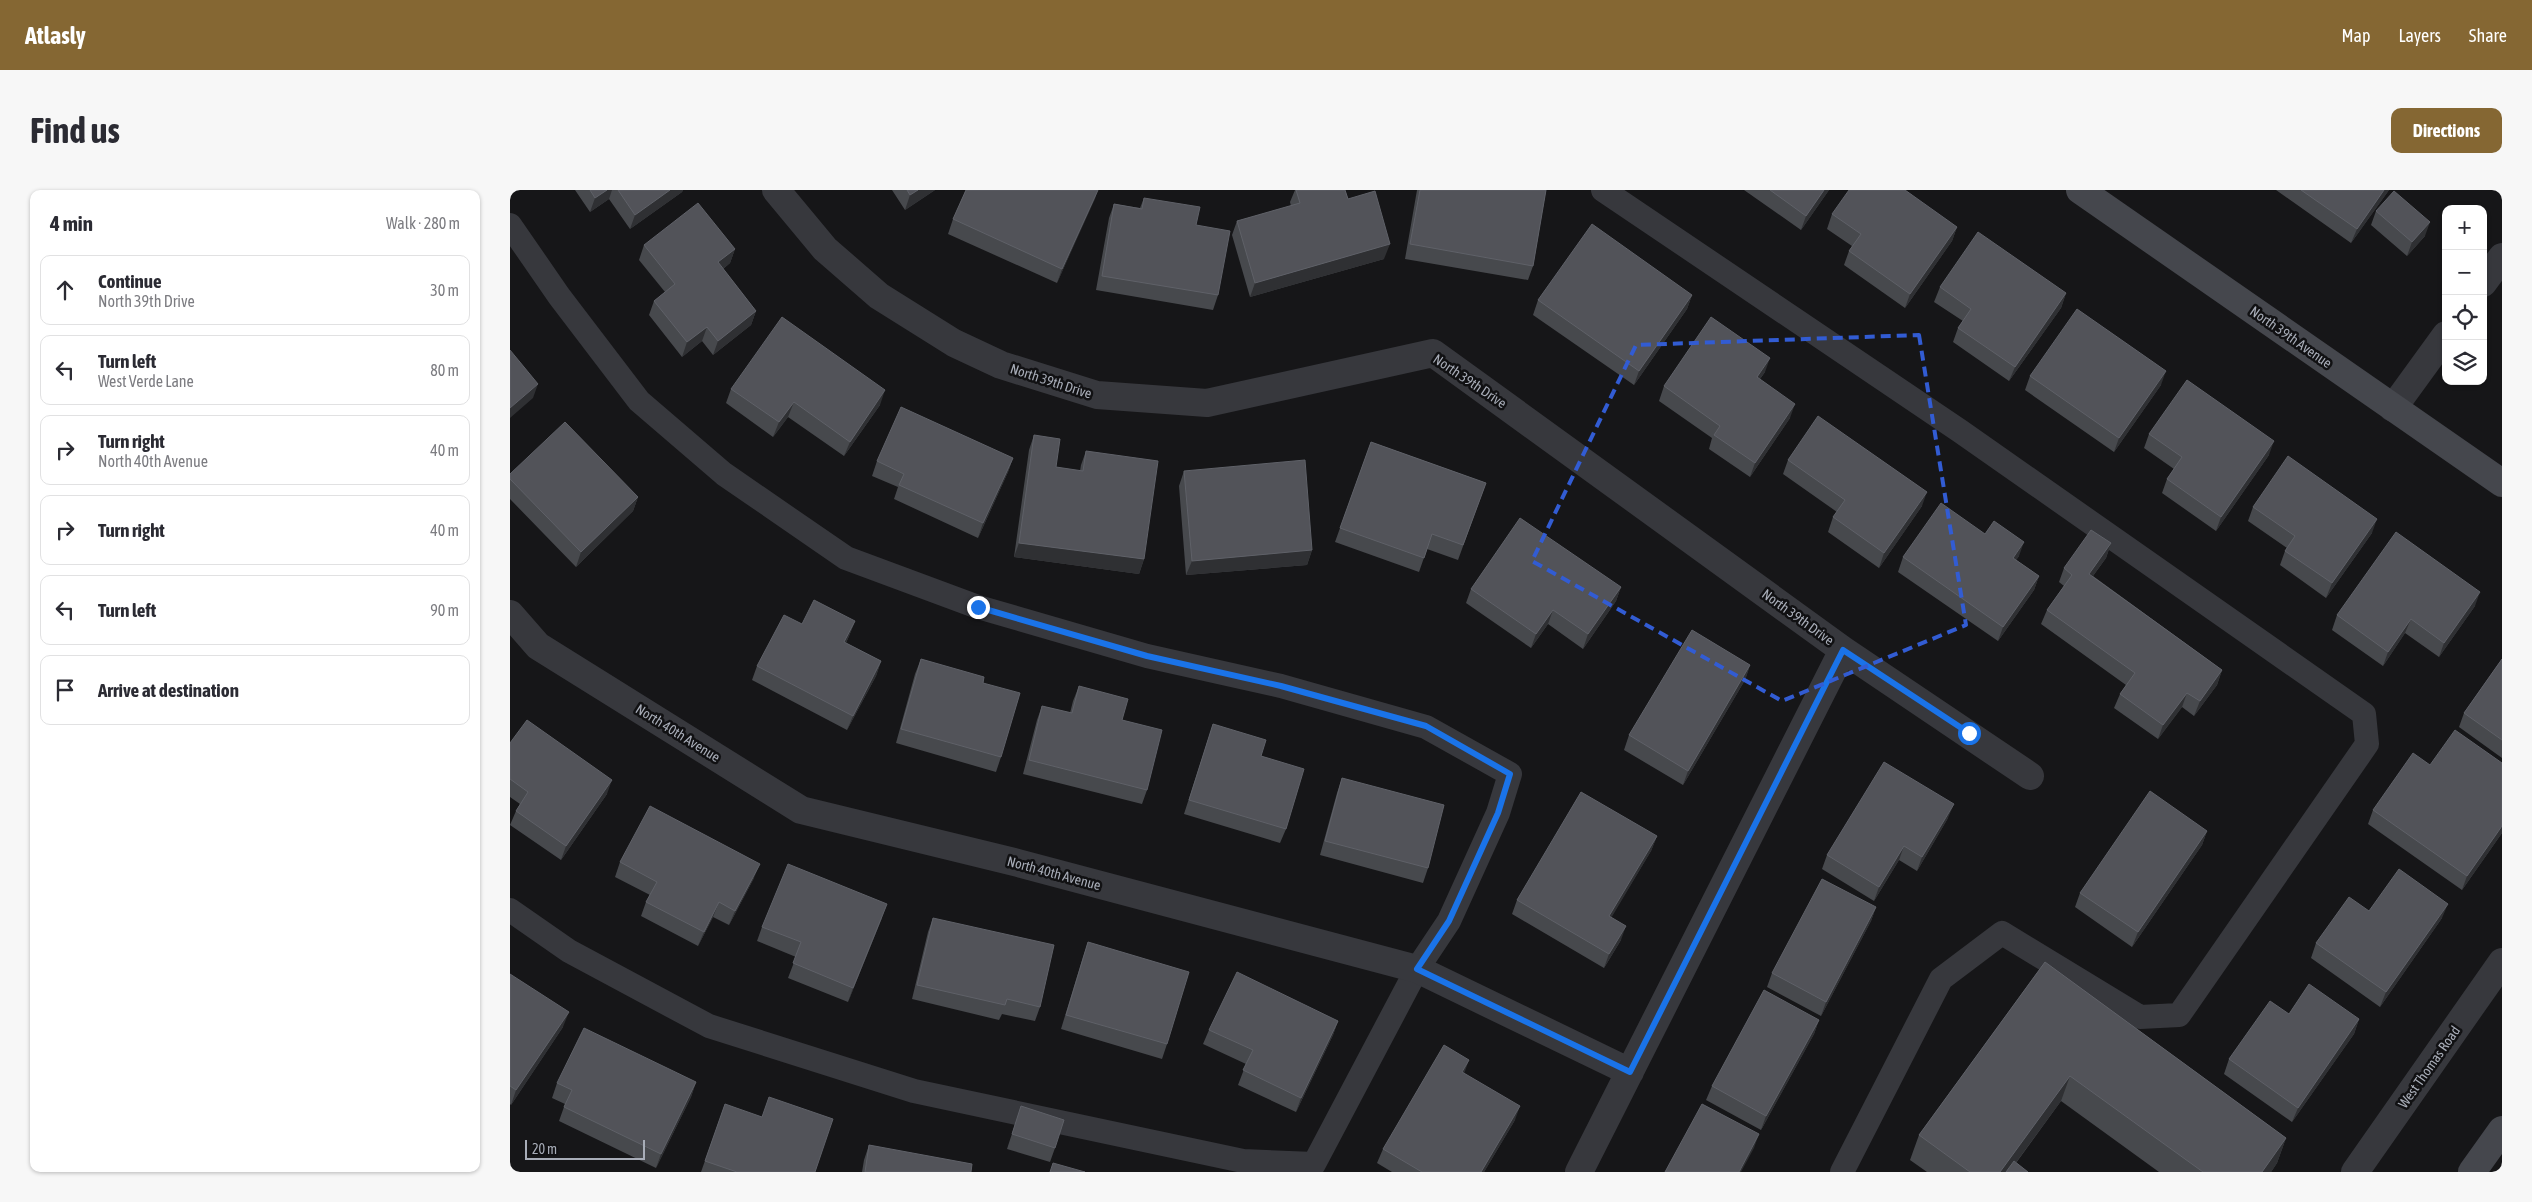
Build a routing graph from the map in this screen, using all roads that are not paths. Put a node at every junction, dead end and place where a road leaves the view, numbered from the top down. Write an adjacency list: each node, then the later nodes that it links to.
1 (776, 190): 11 (street, North 39th Drive)
2 (1603, 190): 19 (lane)
3 (2080, 190): 8 (street, North 39th Avenue)
4 (510, 226): 15 (lane)
5 (2502, 257): 6 (street)
6 (2487, 278)
7 (2442, 340): 8 (street)
8 (2393, 408): 9 (street, North 39th Avenue)
9 (2502, 483)
10 (510, 614): 15 (street, North 40th Avenue)
11 (1843, 650): 12 (street, North 39th Drive); 16 (street)
12 (2030, 776)
13 (510, 910): 15 (lane)
14 (2502, 962): 20 (street, West Thomas Road)
15 (1417, 969): 16 (street, North 40th Avenue)
16 (1630, 1072): 18 (street)
17 (2502, 1130): 21 (street)
18 (1579, 1172)
19 (1842, 1172)
20 (2356, 1172)
21 (2472, 1172)

